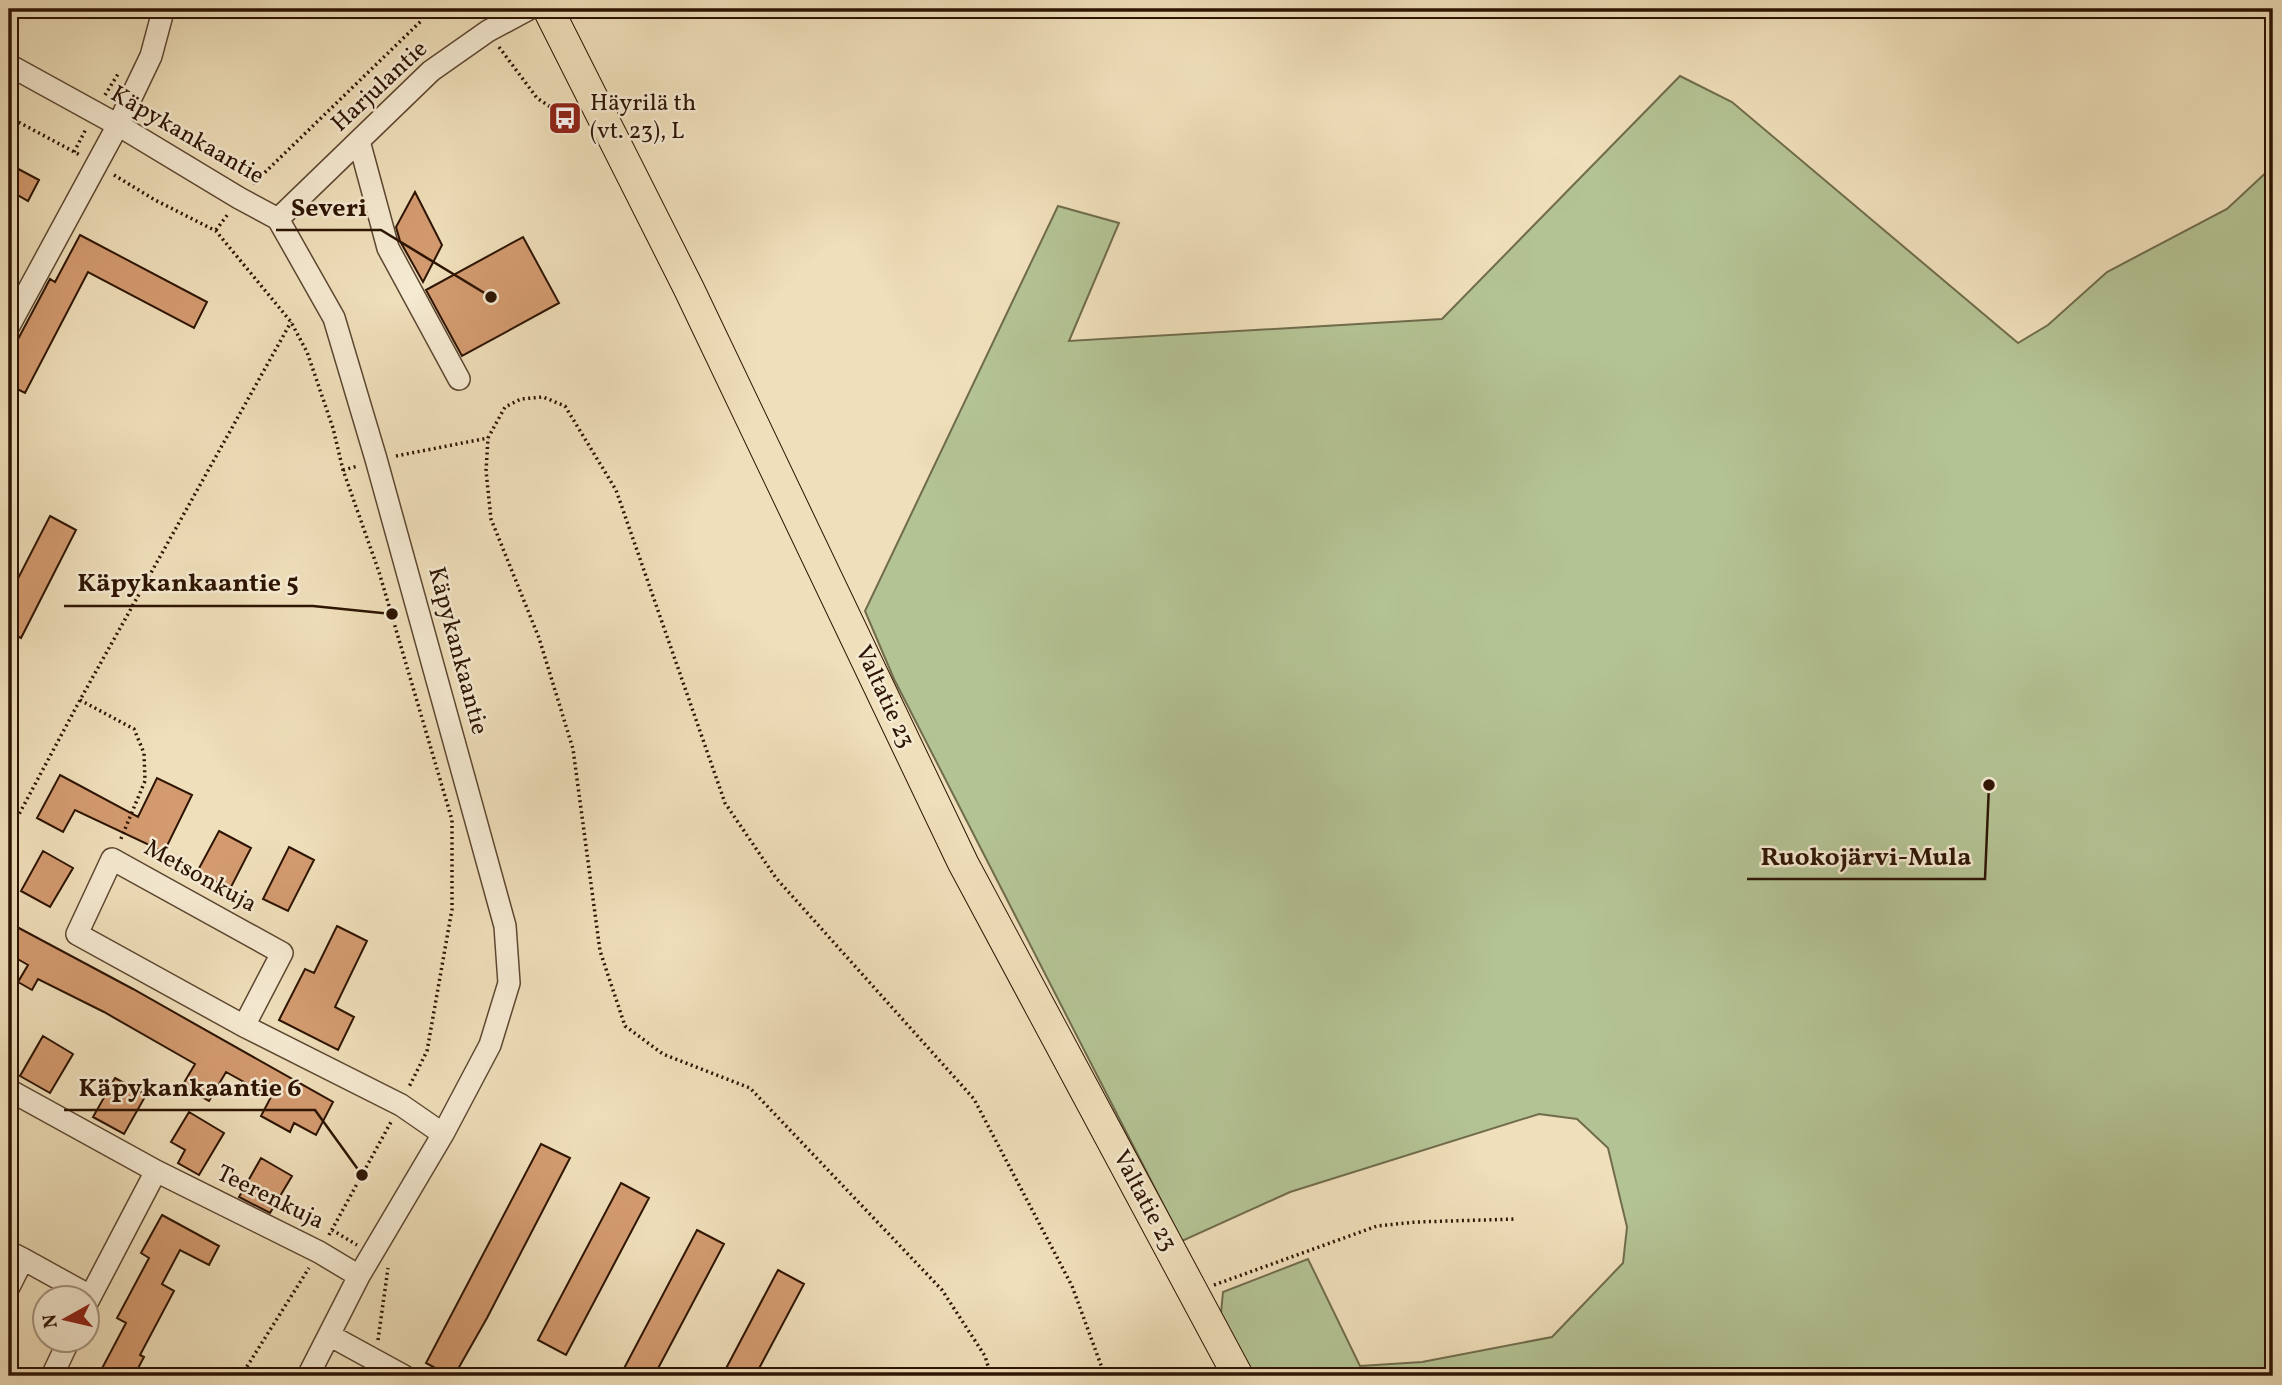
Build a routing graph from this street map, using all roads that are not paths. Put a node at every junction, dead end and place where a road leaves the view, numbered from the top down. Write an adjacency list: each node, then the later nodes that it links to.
1 (160, 9): 5 (street)
2 (529, 9): 6 (street, Harjulantie)
3 (548, 9): 24 (highway, Valtatie 23)
4 (9, 65): 5 (street, Käpykankaantie)
5 (118, 125): 7 (street, Käpykankaantie); 8 (street)
6 (359, 141): 7 (street, Harjulantie); 9 (street)
7 (278, 219): 12 (street, Käpykankaantie)
8 (9, 326)
9 (459, 379)
10 (244, 1026): 10 (street, Metsonkuja); 12 (street, Metsonkuja)
11 (9, 1090): 13 (street, Teerenkuja)
12 (443, 1133): 15 (street, Käpykankaantie)
13 (156, 1171): 15 (street, Teerenkuja); 17 (street)
14 (16, 1256): 16 (street); 18 (street)
15 (359, 1276): 19 (street, Käpykankaantie)
16 (64, 1284)
17 (97, 1284)
18 (9, 1287)
19 (329, 1335): 22 (street, Käpykankaantie); 23 (street)
20 (62, 1354): 21 (street)
21 (52, 1376)
22 (308, 1376)
23 (404, 1376)
24 (1238, 1376)

